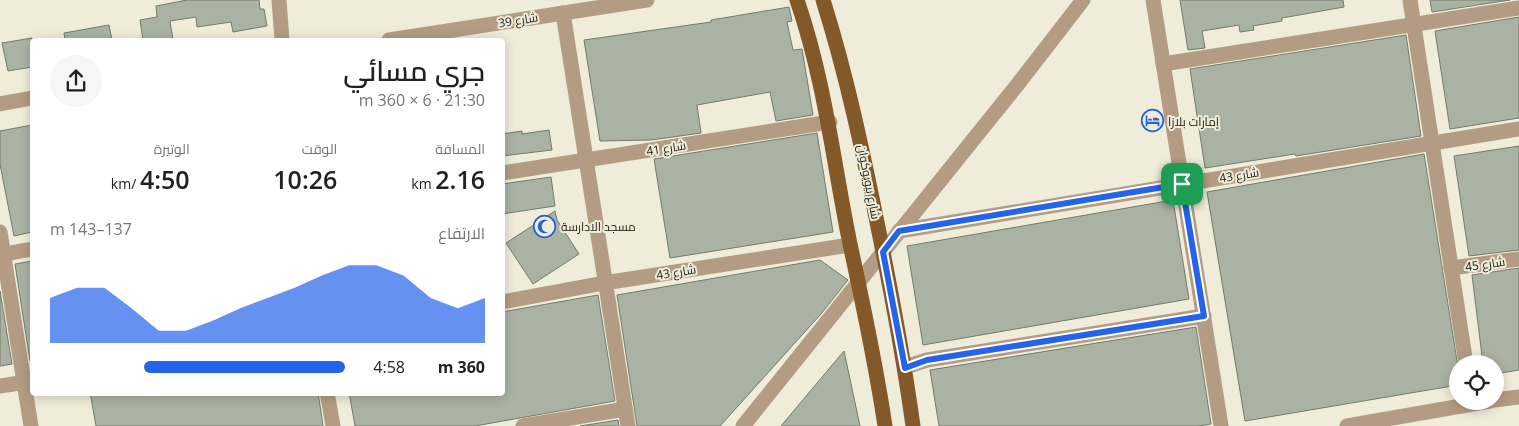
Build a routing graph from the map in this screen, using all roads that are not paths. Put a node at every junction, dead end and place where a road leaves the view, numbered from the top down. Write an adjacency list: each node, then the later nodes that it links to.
1 (279, 0): 11 (street)
2 (647, 0): 9 (street, شارع 39)
3 (797, 0): 16 (main road)
4 (823, 0): 26 (main road, شارع بيويوكوان)
5 (1083, 0): 22 (street)
6 (1153, 0): 13 (street)
7 (1410, 0): 10 (street)
8 (1519, 8): 10 (street)
9 (563, 13): 12 (street, شارع 39); 19 (street)
10 (1414, 24): 13 (street); 18 (street)
11 (282, 38)
12 (402, 38)
13 (1163, 64): 21 (street)
14 (30, 98): 15 (street)
15 (0, 104)
16 (830, 122): 19 (street, شارع 41); 24 (main road)
17 (1519, 129): 18 (street, شارع 43)
18 (1432, 143): 21 (street, شارع 43); 29 (street)
19 (586, 160): 20 (street, شارع 41); 31 (street)
20 (505, 173)
21 (1182, 184): 22 (street, شارع 43); 33 (street)
22 (899, 231): 26 (street)
23 (0, 232): 27 (street)
24 (850, 245): 30 (main road); 31 (street, شارع 43)
25 (30, 250): 27 (street)
26 (883, 252): 30 (street); 35 (main road, شارع بيويوكوان)
27 (2, 254): 36 (street)
28 (1519, 259): 29 (street, شارع 45)
29 (1451, 268): 34 (street)
30 (859, 282): 47 (street); 48 (main road)
31 (604, 283): 32 (street, شارع 43); 42 (street)
32 (505, 301)
33 (1204, 316): 35 (street); 50 (street)
34 (1465, 355)
35 (905, 368): 49 (main road, شارع بيويوكوان)
36 (28, 381): 37 (street); 43 (street)
37 (0, 386)
38 (328, 396): 44 (street)
39 (1519, 397): 40 (street)
40 (1504, 399)
41 (1449, 407): 51 (street)
42 (625, 409): 45 (street); 46 (street)
43 (30, 426)
44 (333, 426)
45 (523, 426)
46 (628, 426)
47 (743, 426)
48 (885, 426)
49 (913, 426)
50 (1222, 426)
51 (1347, 426)

